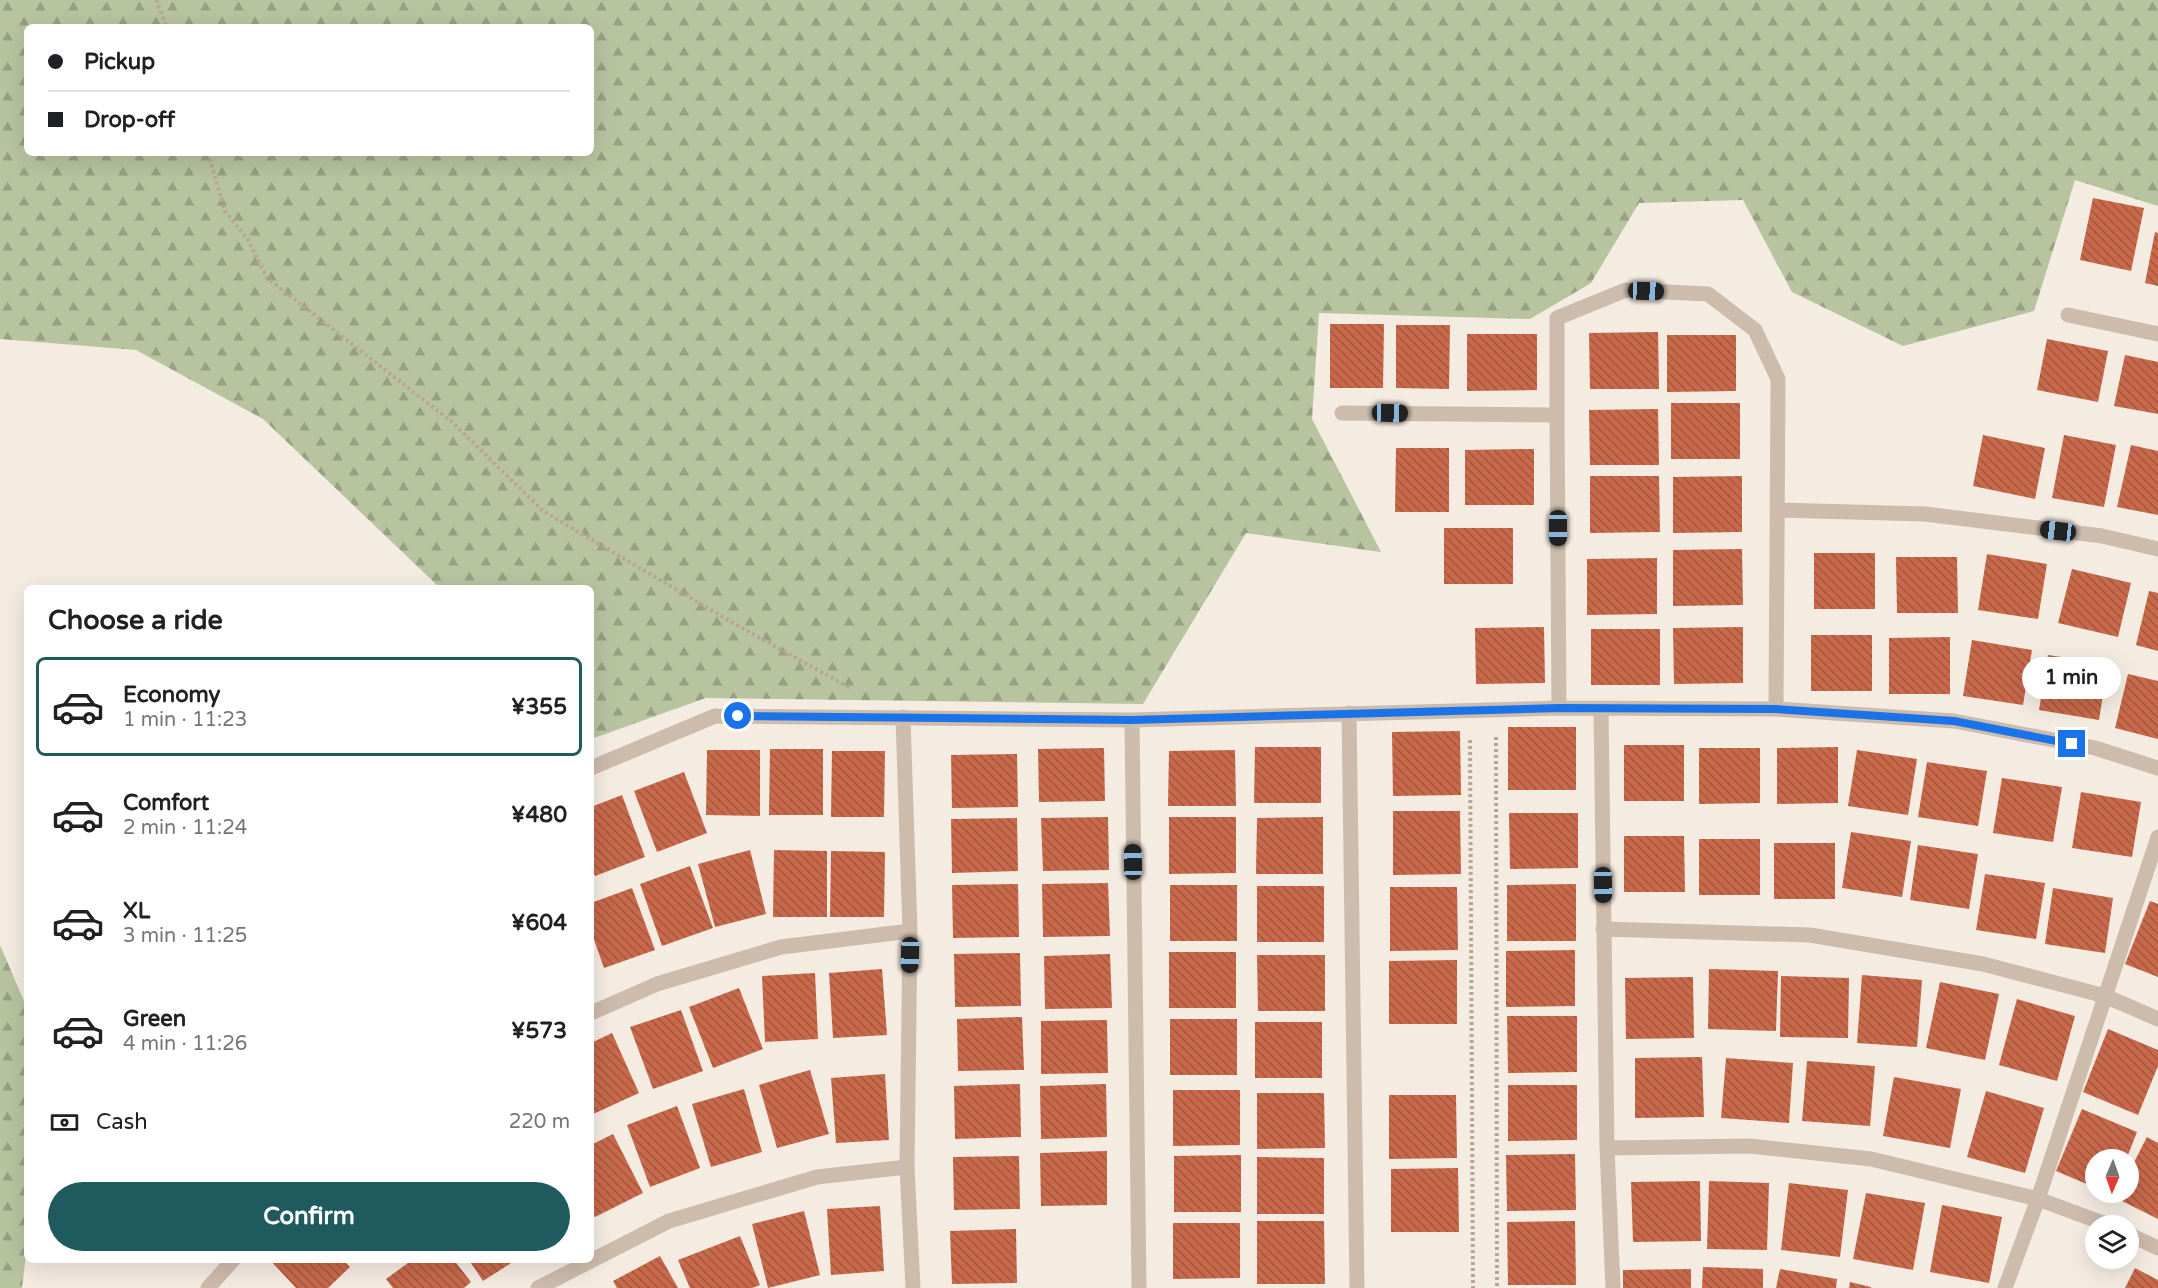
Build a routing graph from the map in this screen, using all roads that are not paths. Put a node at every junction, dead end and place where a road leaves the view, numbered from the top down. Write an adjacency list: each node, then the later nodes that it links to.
1 (2068, 315): 2 (street)
2 (2158, 334)
3 (1342, 413): 4 (street)
4 (1557, 415): 5 (street); 7 (street)
5 (1778, 510): 6 (street); 8 (street)
6 (2158, 549)
7 (1559, 708): 9 (street); 10 (street)
8 (1776, 709): 9 (street); 14 (street)
9 (1601, 710): 16 (street)
10 (1349, 713): 12 (street); 34 (street)
11 (903, 717): 12 (street); 13 (street); 17 (street)
12 (1132, 720): 33 (street)
13 (594, 767)
14 (2158, 768)
15 (2158, 837): 18 (street)
16 (1603, 929): 18 (street); 21 (street)
17 (910, 931): 19 (street); 22 (street)
18 (2105, 996): 20 (street); 23 (street)
19 (594, 1012)
20 (2158, 1019)
21 (1607, 1148): 23 (street); 35 (street)
22 (907, 1167): 27 (street); 32 (street)
23 (2038, 1199): 24 (street); 36 (street)
24 (2085, 1216)
25 (2139, 1239): 26 (street)
26 (2158, 1248)
27 (594, 1259)
28 (230, 1263): 30 (street)
29 (587, 1263): 31 (street)
30 (208, 1288)
31 (538, 1288)
32 (913, 1288)
33 (1139, 1288)
34 (1357, 1288)
35 (1613, 1288)
36 (2005, 1288)

